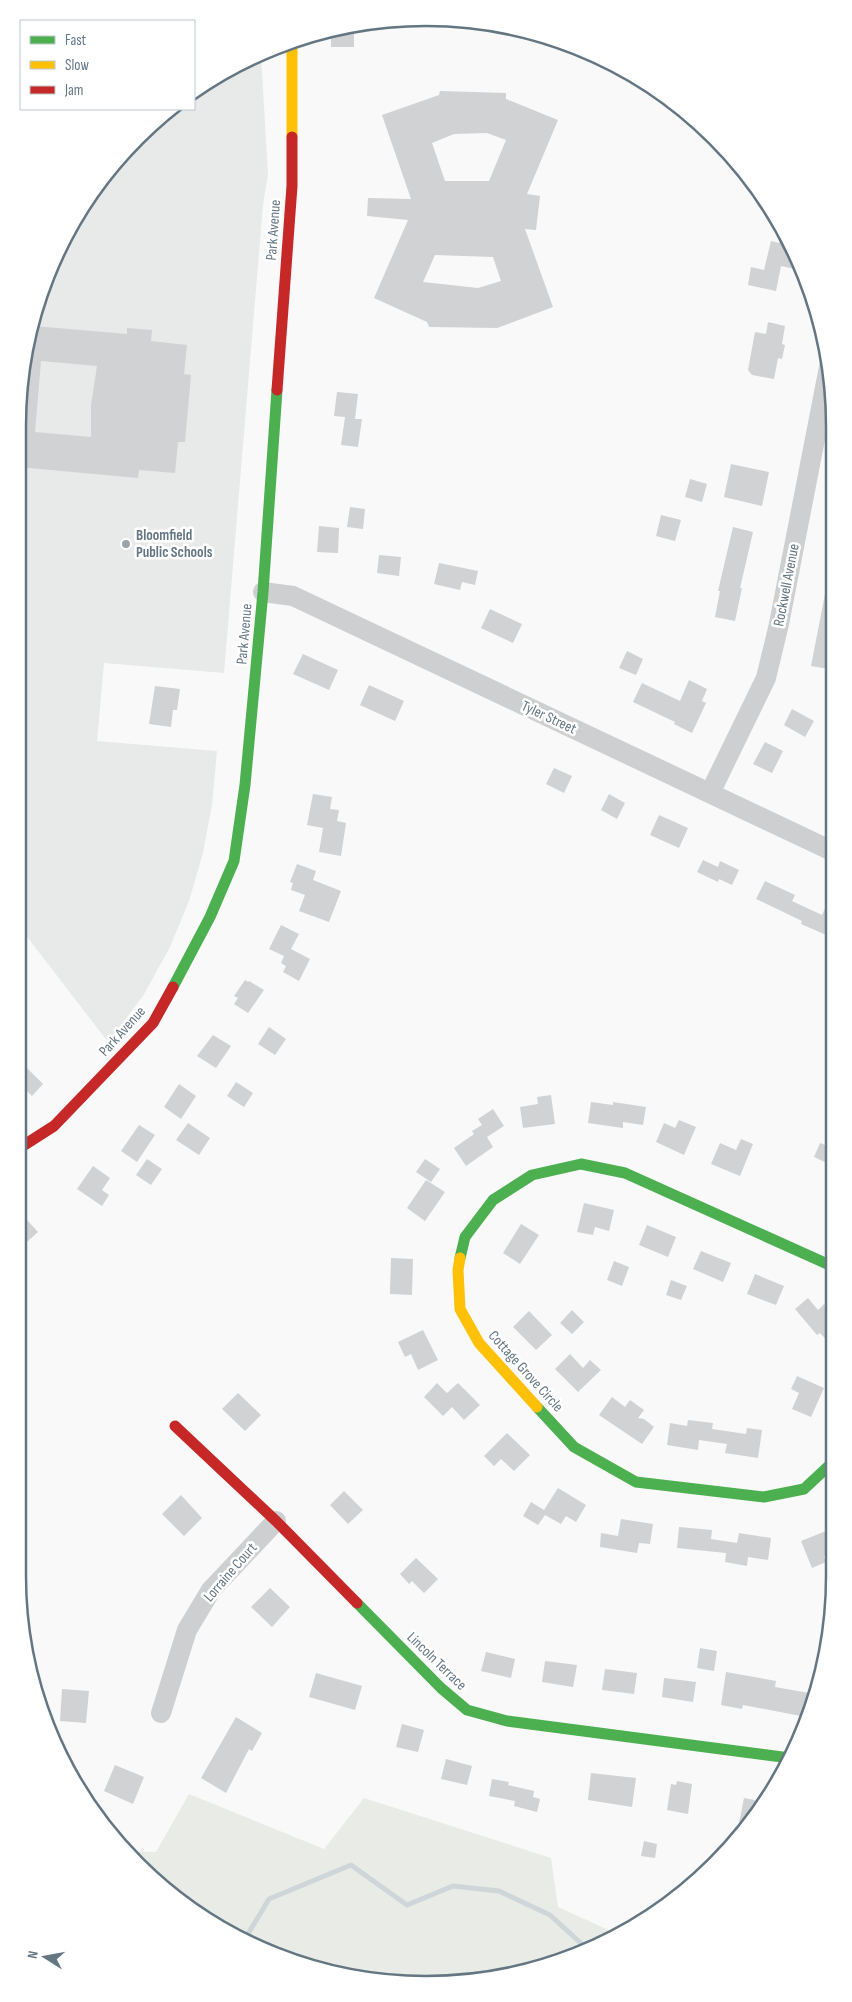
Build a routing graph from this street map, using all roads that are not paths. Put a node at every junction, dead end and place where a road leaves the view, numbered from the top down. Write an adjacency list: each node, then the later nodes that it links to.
1 (292, 49): 3 (street, Park Avenue)
2 (824, 392): 4 (street, Rockwell Avenue)
3 (263, 592): 4 (street, Tyler Street); 6 (street, Park Avenue)
4 (710, 793): 5 (street, Tyler Street)
5 (826, 849)
6 (26, 1144)
7 (826, 1263): 9 (street, Cottage Grove Circle)
8 (175, 1426): 10 (street, Lincoln Terrace)
9 (826, 1468)
10 (276, 1521): 11 (street, Lorraine Court); 12 (street, Lincoln Terrace)
11 (161, 1713)
12 (783, 1757)

